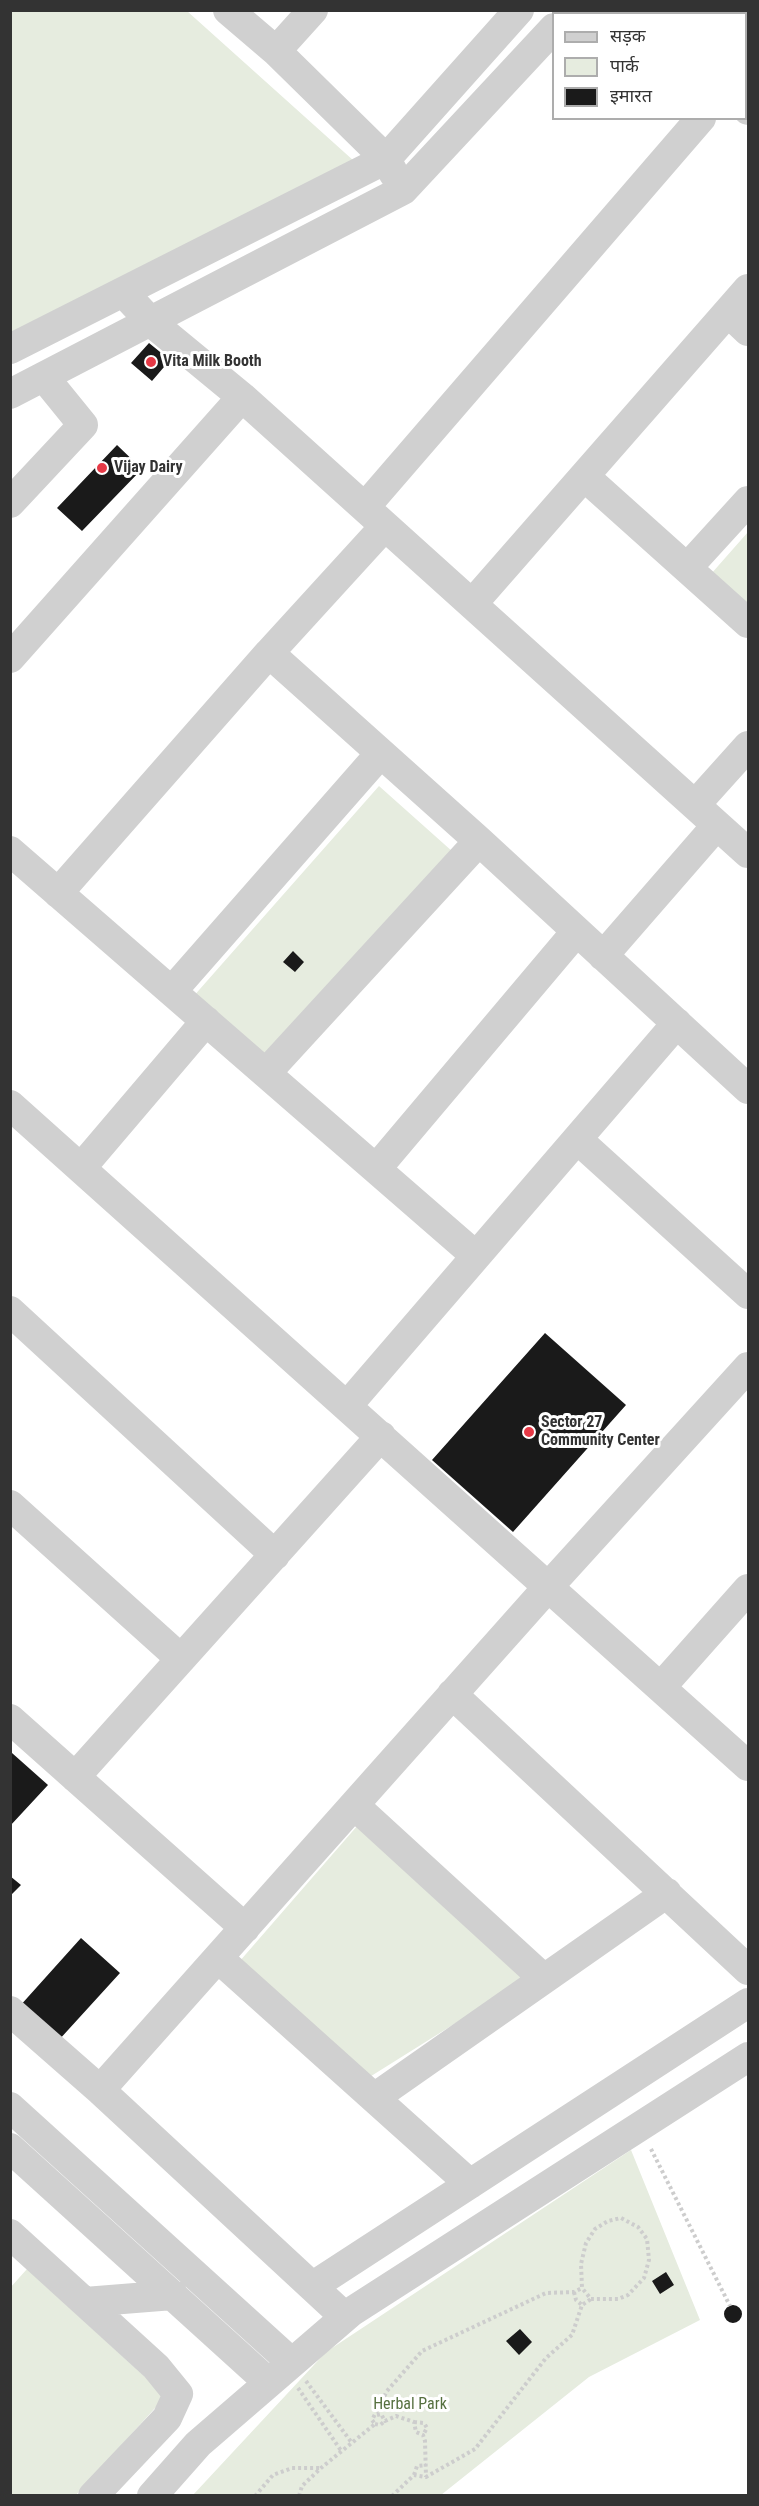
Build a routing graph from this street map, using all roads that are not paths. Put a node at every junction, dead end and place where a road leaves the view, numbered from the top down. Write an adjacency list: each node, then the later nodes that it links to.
1 (228, 10): 5 (street)
2 (313, 10): 5 (street)
3 (519, 10): 7 (street)
4 (552, 30): 8 (street)
5 (276, 51): 7 (street)
6 (699, 120): 20 (street)
7 (386, 159): 8 (street); 10 (street)
8 (404, 190): 11 (street)
9 (748, 289): 12 (street)
10 (123, 292): 11 (street); 13 (street)
11 (151, 322): 14 (street); 16 (street)
12 (738, 322): 17 (street)
13 (10, 349)
14 (44, 377): 15 (street); 19 (street)
15 (10, 394)
16 (242, 397): 20 (street); 25 (street)
17 (584, 476): 21 (street); 22 (street)
18 (748, 501): 21 (street)
19 (10, 503)
20 (375, 517): 22 (street); 24 (street)
21 (687, 568): 23 (street)
22 (472, 604): 28 (street)
23 (748, 623)
24 (269, 653): 27 (street); 33 (street)
25 (10, 658)
26 (748, 746): 28 (street)
27 (380, 754): 30 (street); 36 (street)
28 (695, 805): 29 (street)
29 (717, 825): 32 (street); 35 (street)
30 (479, 842): 34 (street); 39 (street)
31 (10, 851): 33 (street)
32 (748, 853)
33 (58, 893): 36 (street)
34 (576, 932): 35 (street); 44 (street)
35 (603, 956): 38 (street)
36 (172, 991): 37 (street)
37 (206, 1021): 39 (street); 43 (street)
38 (677, 1023): 40 (street); 42 (street)
39 (266, 1073): 44 (street)
40 (748, 1089)
41 (10, 1105): 43 (street)
42 (577, 1139): 45 (street); 46 (street)
43 (81, 1168): 49 (street)
44 (376, 1169): 45 (street)
45 (476, 1256): 49 (street)
46 (748, 1294)
47 (10, 1311): 52 (street)
48 (748, 1367): 53 (street)
49 (347, 1406): 50 (street)
50 (381, 1436): 52 (street); 53 (street)
51 (10, 1505): 55 (street)
52 (275, 1555): 55 (street)
53 (549, 1586): 56 (street); 57 (street)
54 (748, 1589): 56 (street)
55 (181, 1659): 60 (street)
56 (661, 1687): 59 (street)
57 (452, 1694): 61 (street); 62 (street)
58 (10, 1719): 60 (street)
59 (748, 1766)
60 (75, 1777): 63 (street)
61 (354, 1805): 63 (street); 66 (street)
62 (667, 1893): 65 (street); 66 (street)
63 (244, 1928): 64 (street)
64 (218, 1958): 70 (street); 71 (street)
65 (748, 1970)
66 (543, 1978): 71 (street)
67 (748, 2003): 74 (street)
68 (10, 2011): 70 (street)
69 (748, 2057): 79 (street)
70 (100, 2090): 76 (street)
71 (374, 2098): 74 (street)
72 (10, 2107): 80 (street)
73 (10, 2148): 77 (street)
74 (470, 2184): 76 (street)
75 (14, 2244): 78 (street)
76 (313, 2286): 79 (street)
77 (173, 2295): 78 (street); 80 (street)
78 (85, 2302): 82 (street)
79 (345, 2317): 80 (street)
80 (280, 2371): 81 (street)
81 (198, 2444): 82 (street); 84 (street)
82 (139, 2446): 83 (street)
83 (93, 2496)
84 (152, 2496)

